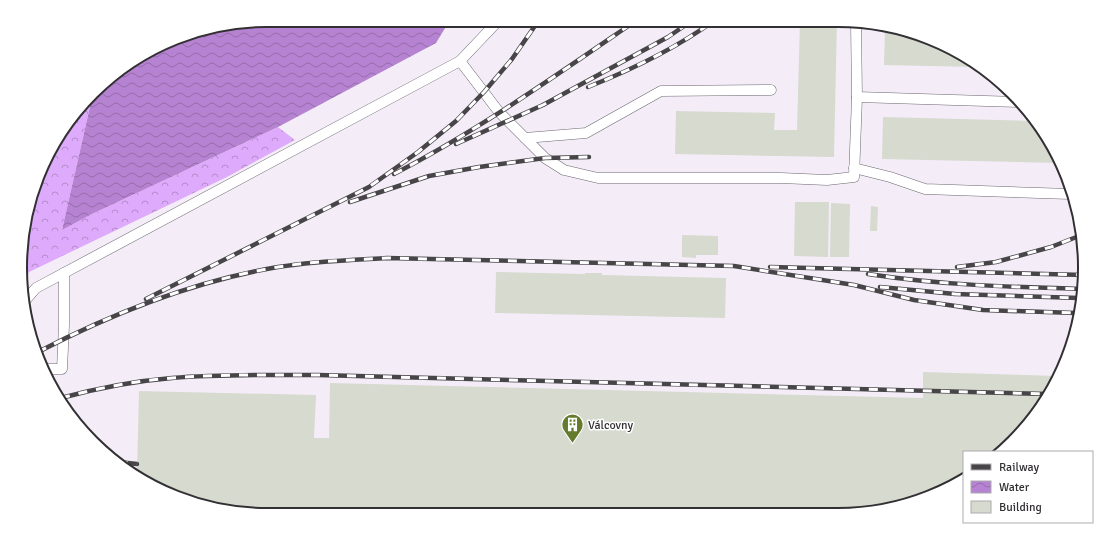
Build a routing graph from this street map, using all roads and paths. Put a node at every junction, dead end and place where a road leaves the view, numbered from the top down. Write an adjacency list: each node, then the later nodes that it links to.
1 (492, 27): 3 (lane)
2 (856, 28): 5 (lane)
3 (460, 61): 7 (lane); 10 (lane)
4 (771, 90): 7 (lane)
5 (857, 97): 6 (lane); 8 (lane)
6 (1012, 102)
7 (525, 138): 8 (lane)
8 (854, 168): 9 (lane)
9 (1066, 194)
10 (64, 273): 11 (lane); 12 (lane)
11 (29, 296)
12 (50, 369)

